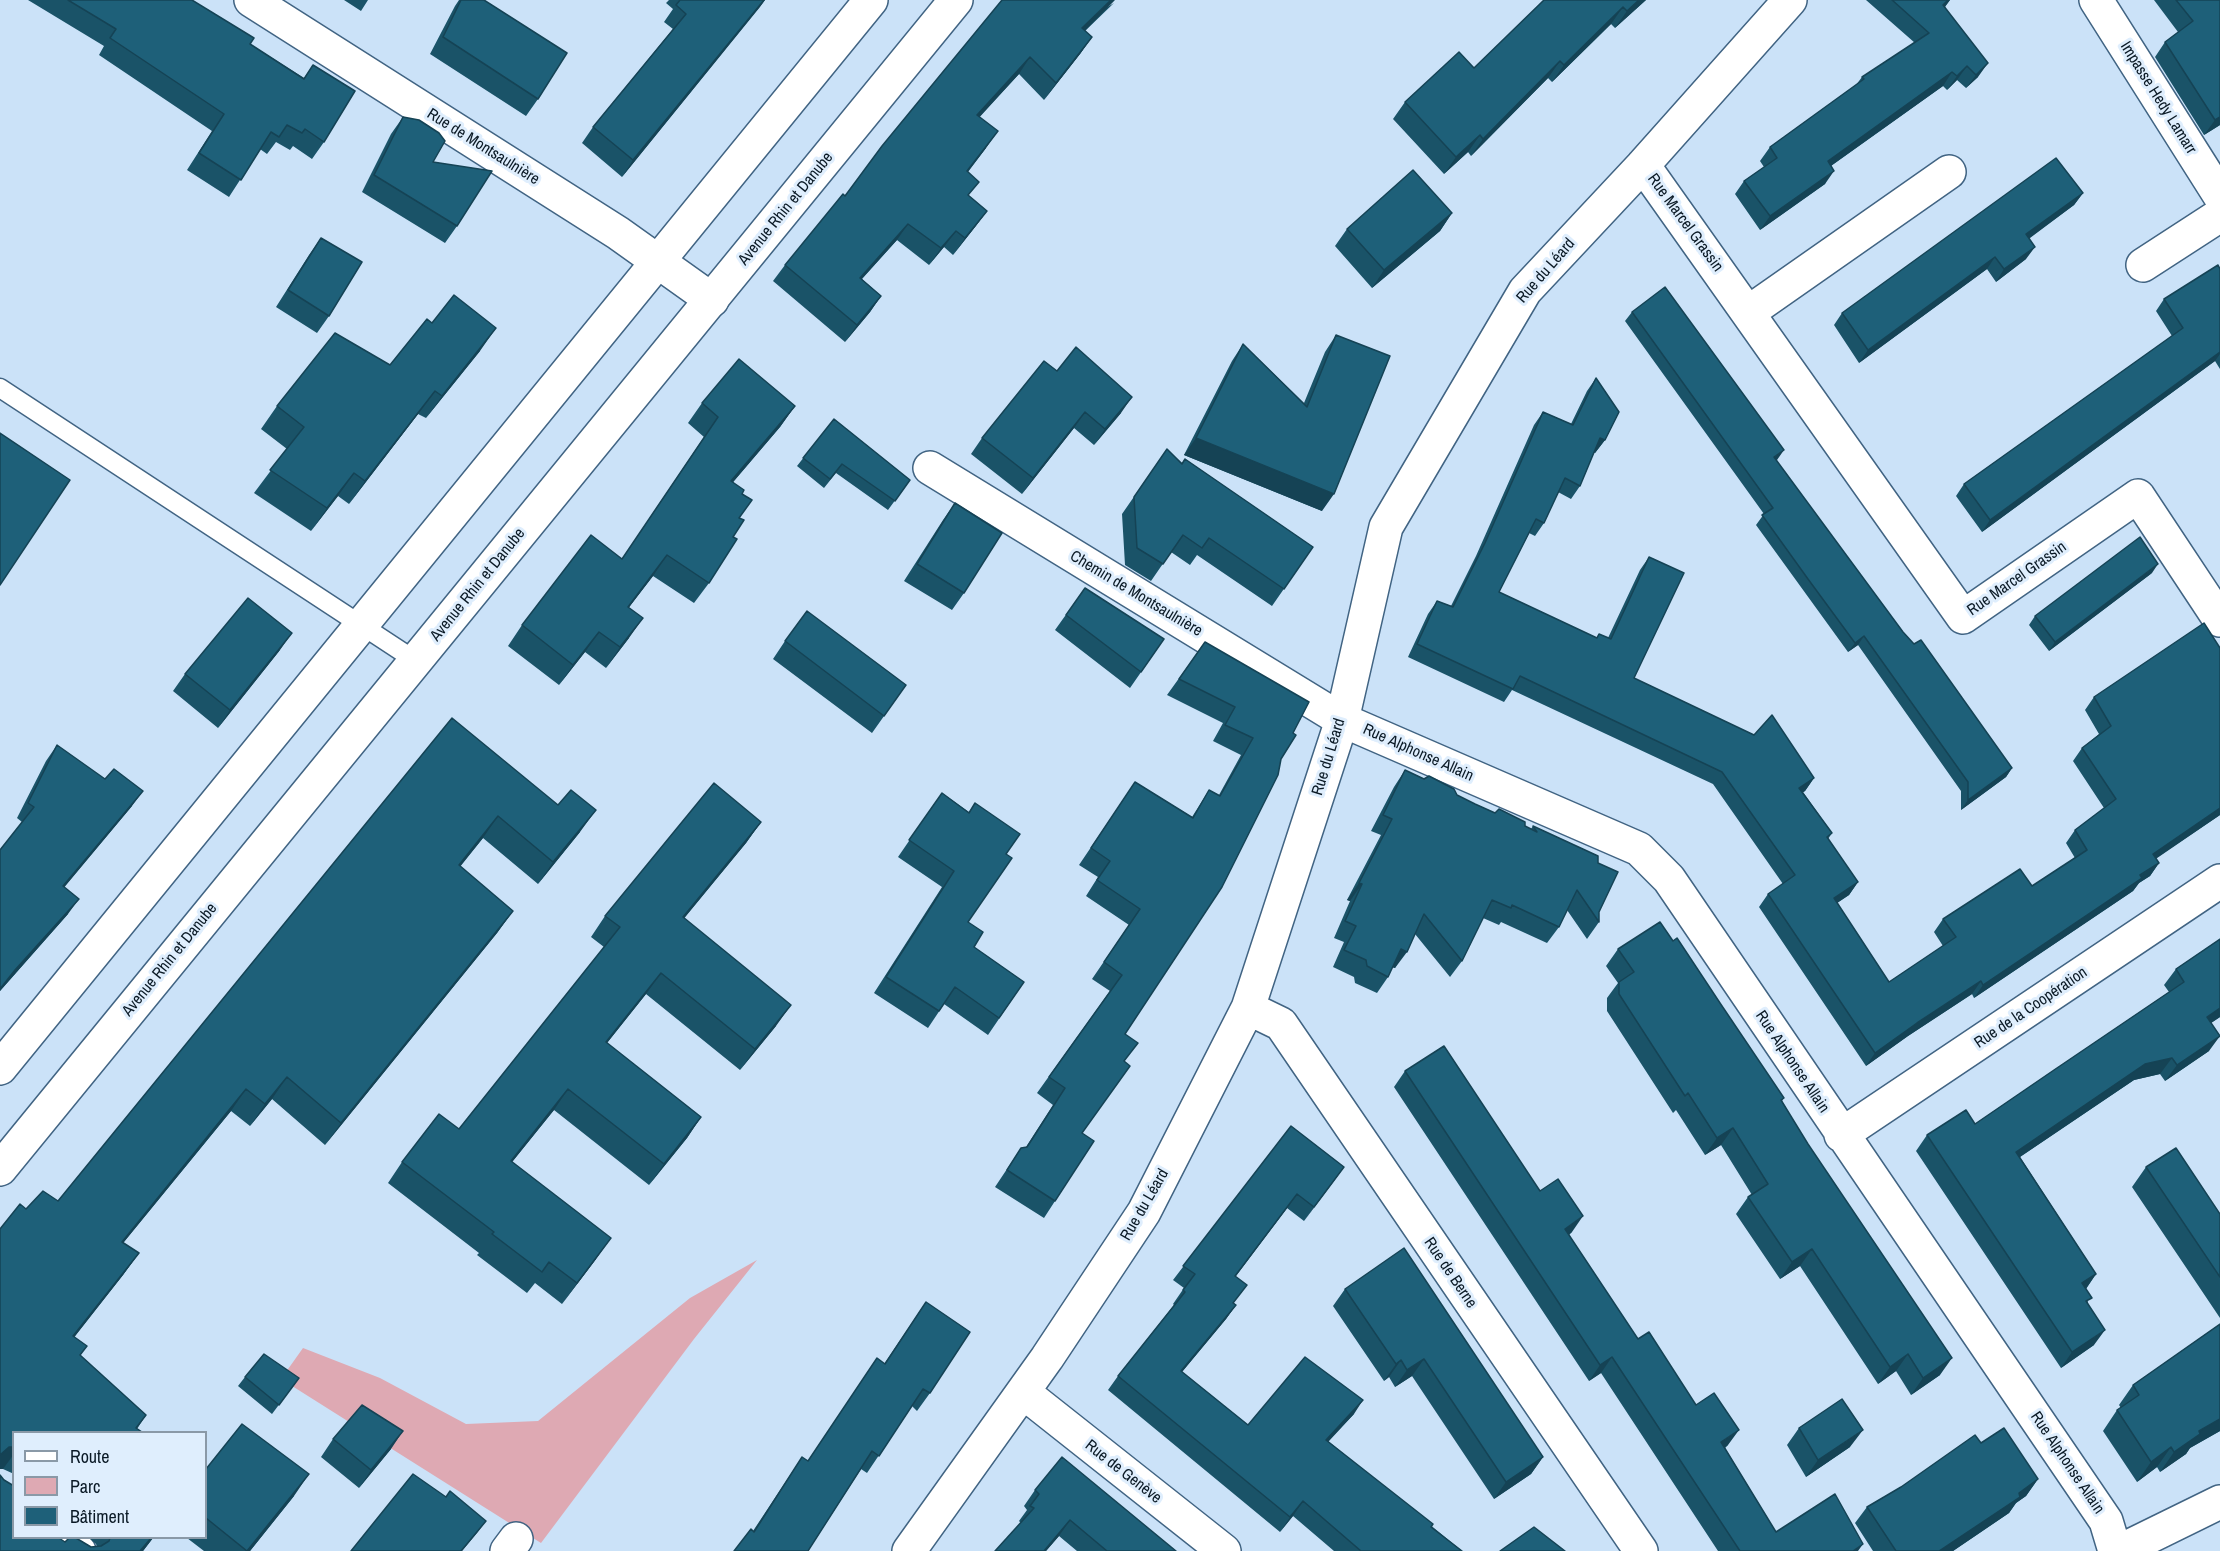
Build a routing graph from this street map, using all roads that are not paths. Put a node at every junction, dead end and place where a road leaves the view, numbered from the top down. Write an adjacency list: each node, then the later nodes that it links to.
1 (251, 0): 10 (street, Rue de Montsaulnière)
2 (871, 0): 10 (street)
3 (956, 0): 12 (street, Avenue Rhin et Danube)
4 (1790, 0): 6 (street, Rue du Léard)
5 (2096, 0): 8 (street, Impasse Hedy Lamarr)
6 (1642, 165): 13 (street, Rue Marcel Grassin); 19 (street, Rue du Léard)
7 (1949, 172): 13 (street)
8 (2220, 196)
9 (2220, 215): 11 (street)
10 (658, 261): 12 (street, Rue de Montsaulnière); 17 (street)
11 (2144, 265)
12 (712, 300): 18 (street, Avenue Rhin et Danube)
13 (1749, 312): 16 (street, Rue Marcel Grassin)
14 (0, 388): 17 (lane)
15 (930, 468): 19 (street, Chemin de Montsaulnière)
16 (2220, 620)
17 (362, 624): 18 (lane); 22 (street)
18 (416, 662): 24 (street, Avenue Rhin et Danube)
19 (1342, 720): 21 (street, Rue du Léard); 23 (street, Rue Alphonse Allain)
20 (2220, 881): 23 (street, Rue de la Coopération)
21 (1248, 1008): 25 (street, Rue du Léard); 31 (street, Rue de Berne)
22 (0, 1068)
23 (1841, 1135): 32 (street, Rue Alphonse Allain)
24 (0, 1169)
25 (1023, 1392): 29 (street, Rue du Léard); 30 (street, Rue de Genève)
26 (2220, 1502): 33 (street)
27 (63, 1539): 28 (street)
28 (78, 1551)
29 (909, 1551)
30 (1224, 1551)
31 (1641, 1551)
32 (2115, 1551)
33 (2120, 1551)

